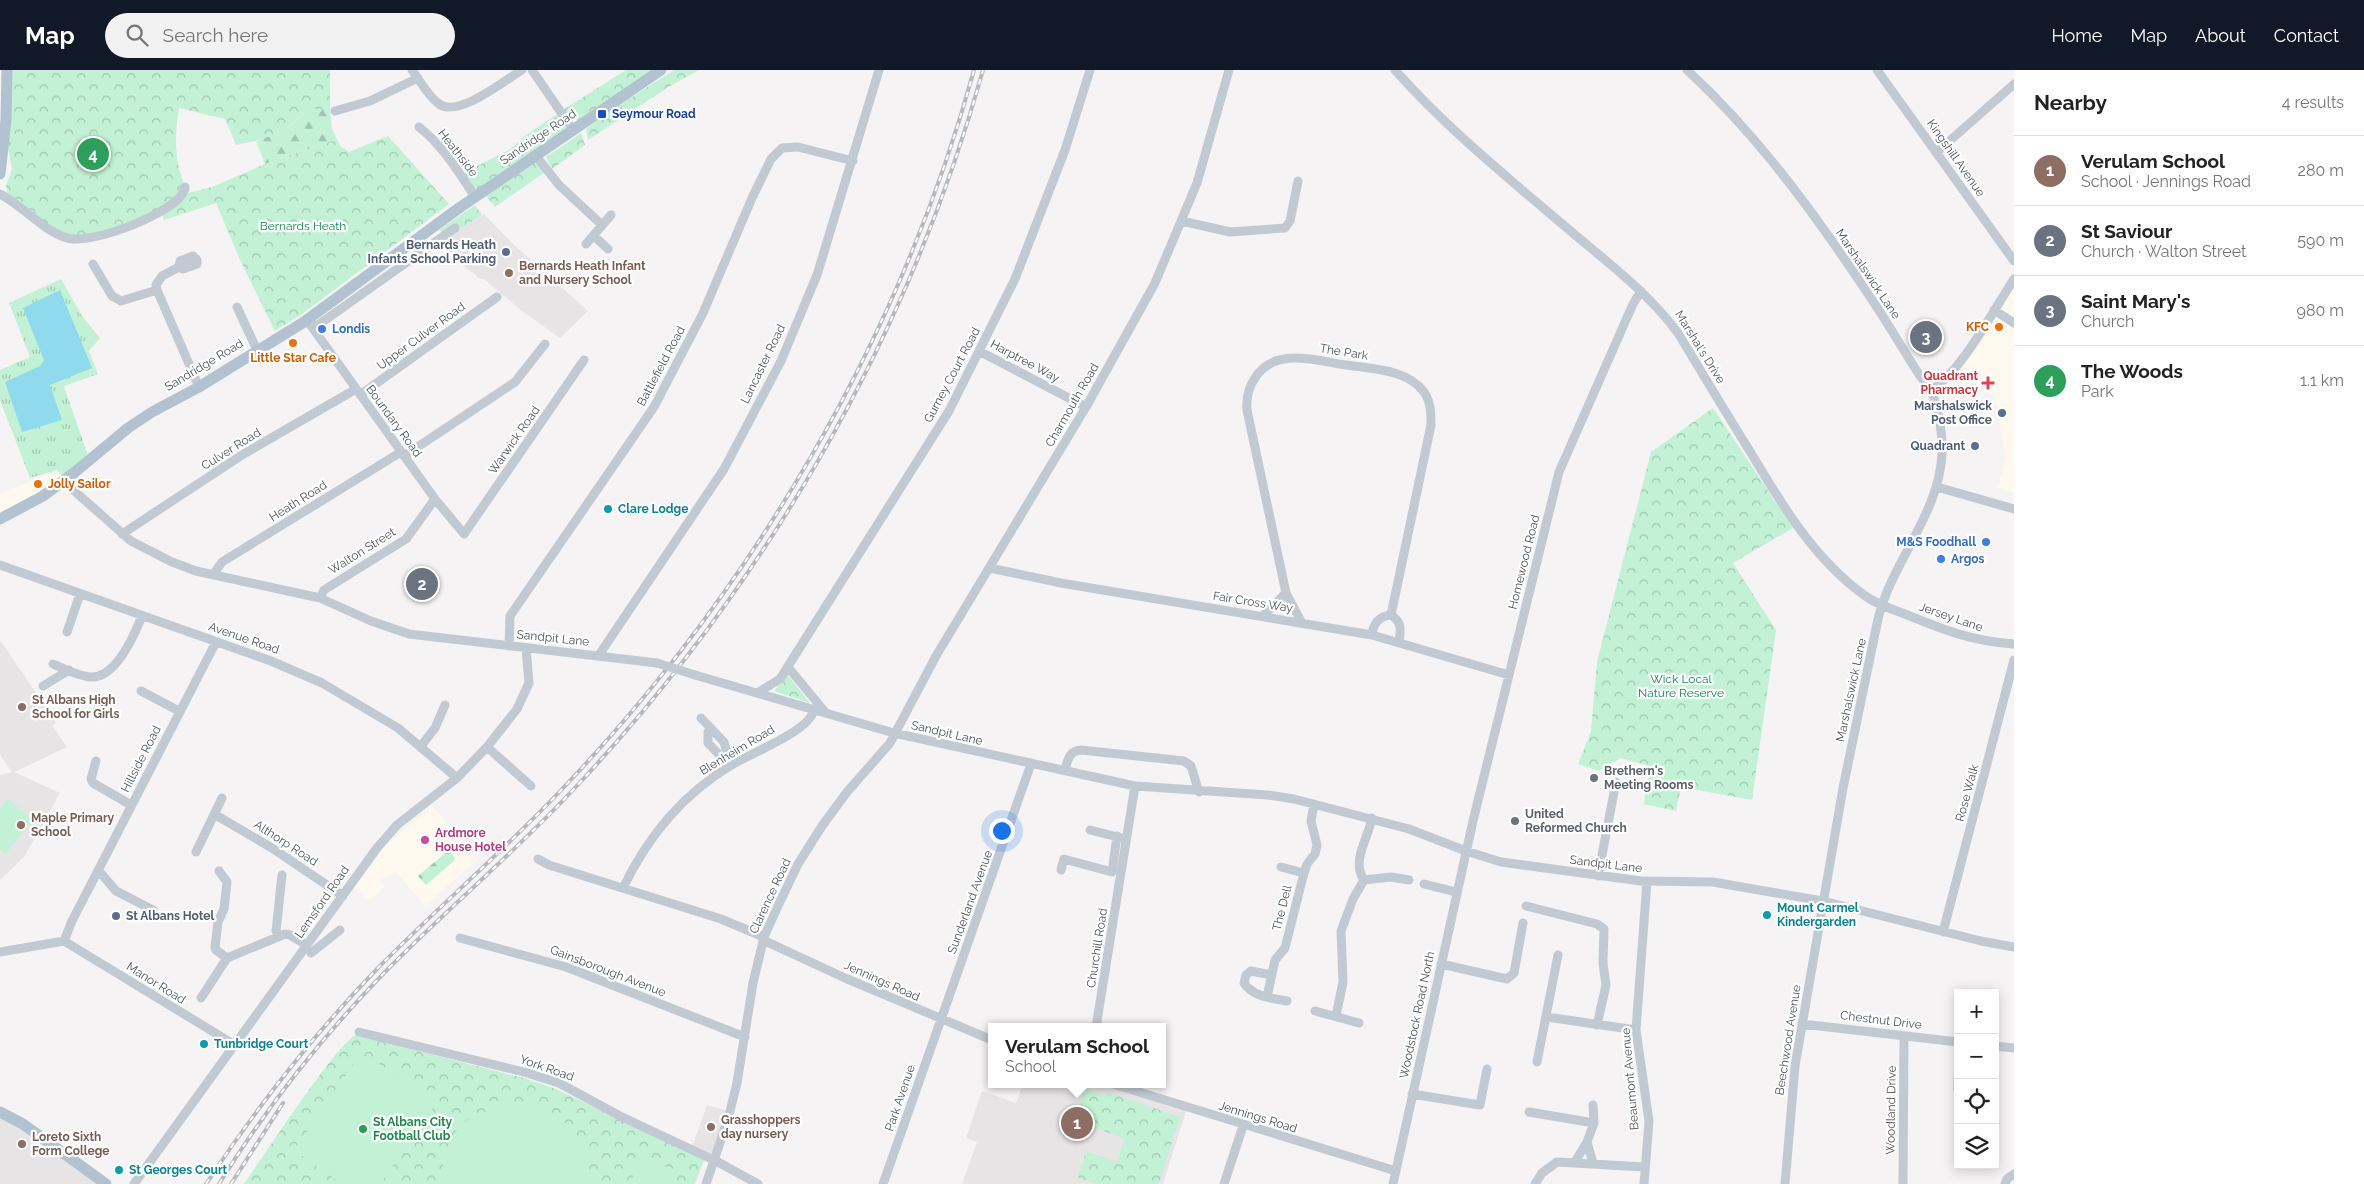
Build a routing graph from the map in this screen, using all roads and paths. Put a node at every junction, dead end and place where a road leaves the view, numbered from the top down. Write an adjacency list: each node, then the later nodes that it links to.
1 (7, 70): 20 (main road)
2 (412, 70): 12 (street)
3 (522, 70): 12 (street)
4 (532, 70): 16 (street)
5 (662, 70): 16 (main road, Sandridge Road)
6 (879, 70): 19 (street, Lancaster Road)
7 (1090, 70): 49 (street, Gurney Court Road)
8 (1229, 70): 26 (street, Charmouth Road)
9 (1396, 70): 41 (street, Marshal's Drive)
10 (1687, 70): 52 (street, Marshalswick Lane)
11 (1877, 70): 17 (street, Kingshill Avenue)
12 (418, 78): 14 (street)
13 (2014, 84): 17 (street)
14 (335, 111)
15 (419, 127): 24 (street, Heathside)
16 (573, 130): 18 (main road, Sandridge Road)
17 (1936, 152): 34 (street, Kingshill Avenue)
18 (536, 156): 24 (main road, Sandridge Road); 27 (street)
19 (853, 161): 76 (street, Lancaster Road); 80 (street, Battlefield Road)
20 (0, 174)
21 (1298, 181): 26 (street)
22 (185, 189): 23 (street)
23 (0, 194)
24 (475, 197): 28 (main road, Sandridge Road)
25 (611, 215): 27 (street)
26 (1182, 221): 54 (street, Charmouth Road)
27 (602, 225): 30 (street)
28 (431, 228): 31 (street); 37 (main road, Sandridge Road)
29 (455, 228): 31 (street, Sandridge Road)
30 (594, 236): 32 (street); 33 (street)
31 (438, 239): 39 (street, Sandridge Road)
32 (586, 244)
33 (608, 249)
34 (2014, 260)
35 (93, 264): 40 (street)
36 (179, 267): 40 (street)
37 (363, 278): 39 (street); 45 (main road, Sandridge Road)
38 (2014, 279): 44 (street)
39 (370, 288): 45 (street, Sandridge Road)
40 (157, 290): 51 (street)
41 (1641, 291): 69 (street, Marshal's Drive); 88 (street, Homewood Road)
42 (497, 297): 53 (street, Upper Culver Road)
43 (237, 307): 48 (street)
44 (1994, 310): 46 (street); 52 (street)
45 (308, 322): 48 (main road, Sandridge Road); 53 (street, Boundary Road)
46 (2014, 323)
47 (545, 344): 55 (street, Heath Road)
48 (258, 350): 51 (main road, Sandridge Road)
49 (979, 351): 54 (street, Harptree Way); 86 (street, Gurney Court Road)
50 (584, 360): 62 (street, Warwick Road)
51 (198, 386): 56 (main road, Sandridge Road)
52 (1931, 390): 57 (street, Marshalswick Lane)
53 (358, 392): 55 (street, Boundary Road); 61 (street, Culver Road)
54 (1086, 407): 64 (street, Charmouth Road)
55 (403, 454): 58 (street, Boundary Road); 65 (street, Heath Road)
56 (63, 481): 60 (main road, Sandridge Road); 61 (street, Sandpit Lane)
57 (1937, 487): 59 (street); 69 (street, Marshalswick Lane)
58 (435, 499): 62 (street, Boundary Road); 68 (street, Walton Street)
59 (2014, 509)
60 (0, 518)
61 (122, 534): 65 (street, Sandpit Lane)
62 (464, 534)
63 (0, 565): 67 (street, Avenue Road)
64 (990, 568): 72 (street, Fair Cross Way); 97 (street, Charmouth Road)
65 (213, 575): 68 (street, Sandpit Lane)
66 (1286, 593): 70 (street, The Park); 72 (street); 73 (street, The Park)
67 (80, 594): 71 (street, Avenue Road); 74 (street)
68 (320, 598): 80 (street, Sandpit Lane)
69 (1881, 605): 79 (street, Jersey Lane); 135 (street, Marshalswick Lane)
70 (1391, 615): 75 (street); 78 (street)
71 (142, 616): 77 (street, Avenue Road); 87 (street)
72 (1263, 616): 73 (street, Fair Cross Way)
73 (1302, 623): 75 (street, Fair Cross Way)
74 (66, 632)
75 (1372, 635): 78 (street, Fair Cross Way)
76 (609, 641): 82 (street, Lancaster Road); 83 (street)
77 (216, 642): 94 (street, Hillside Road); 98 (street, Avenue Road)
78 (1399, 642): 88 (street, Fair Cross Way)
79 (2014, 644)
80 (509, 646): 81 (street, Sandpit Lane)
81 (526, 648): 82 (street, Sandpit Lane); 99 (street, Lemsford Road)
82 (599, 655): 83 (street, Sandpit Lane)
83 (616, 658): 91 (street, Sandpit Lane, bridge)
84 (2014, 660): 141 (street, Rose Walk)
85 (53, 664): 87 (street)
86 (788, 667): 91 (street, Gurney Court Road); 95 (street)
87 (69, 670): 89 (street)
88 (1509, 676): 117 (street, Homewood Road)
89 (43, 686)
90 (141, 691): 94 (street)
91 (757, 693): 93 (street, Sandpit Lane)
92 (445, 705): 98 (street)
93 (814, 710): 95 (street, Sandpit Lane); 102 (street, Blenheim Road)
94 (179, 711): 111 (street, Hillside Road)
95 (825, 713): 97 (street, Sandpit Lane)
96 (701, 718): 102 (street)
97 (894, 734): 101 (street, Sandpit Lane); 144 (street, Clarence Road)
98 (421, 746): 104 (street, Avenue Road)
99 (487, 747): 104 (street, Lemsford Road); 106 (street)
100 (96, 761): 111 (street)
101 (1031, 764): 103 (street, Sandpit Lane); 160 (street, Sunderland Avenue)
102 (730, 766): 132 (street, Blenheim Road)
103 (1066, 770): 107 (street, Sandpit Lane); 108 (street)
104 (457, 778): 134 (street, Lemsford Road)
105 (1616, 782): 127 (street)
106 (531, 786)
107 (1136, 786): 108 (street, Sandpit Lane); 116 (street, Churchill Road)
108 (1199, 792): 110 (street, Sandpit Lane)
109 (222, 798): 112 (street)
110 (1314, 804): 113 (street, Sandpit Lane); 125 (street, The Dell)
111 (131, 805): 122 (street, Hillside Road)
112 (214, 814): 118 (street); 134 (street, Althorp Road)
113 (1372, 818): 117 (street, Sandpit Lane); 128 (street)
114 (1090, 830): 115 (street)
115 (1117, 836): 116 (street); 124 (street, Churchill Road)
116 (1127, 839): 124 (street, Churchill Road)
117 (1466, 851): 127 (street, Sandpit Lane); 133 (street, Woodstock Road North)
118 (196, 852)
119 (538, 859): 132 (street, Jennings Road)
120 (1281, 867): 125 (street, The Dell)
121 (1060, 870): 124 (street)
122 (99, 871): 137 (street); 146 (street, Hillside Road)
123 (219, 871): 151 (street)
124 (1117, 872): 161 (street, Churchill Road)
125 (1304, 873): 153 (street, The Dell)
126 (282, 875): 142 (street)
127 (1598, 876): 130 (street, Sandpit Lane)
128 (1364, 880): 129 (street); 158 (street)
129 (1409, 880)
130 (1647, 881): 135 (street, Sandpit Lane); 165 (street, Beaumont Avenue)
131 (1424, 884): 133 (street)
132 (623, 888): 144 (street, Jennings Road)
133 (1456, 892): 152 (street, Woodstock Road North)
134 (342, 896): 139 (street, Lemsford Road)
135 (1823, 901): 141 (street, Sandpit Lane); 163 (street, Beechwood Avenue)
136 (1526, 906): 164 (street)
137 (153, 910)
138 (1523, 923): 152 (street)
139 (319, 929): 145 (street); 148 (street, Lemsford Road)
140 (340, 930): 145 (street)
141 (1943, 932): 147 (street, Sandpit Lane)
142 (278, 935): 148 (street); 151 (street)
143 (460, 938): 168 (street, Gainsborough Avenue)
144 (764, 938): 160 (street, Jennings Road); 168 (street, Clarence Road)
145 (330, 939): 148 (street)
146 (64, 941): 149 (street); 171 (street, Manor Road)
147 (2014, 947)
148 (309, 949): 171 (street, Lemsford Road)
149 (0, 952)
150 (1558, 955): 159 (street)
151 (227, 958): 155 (street)
152 (1441, 964): 177 (street, Woodstock Road North)
153 (1272, 976): 154 (street, The Dell); 154 (street)
154 (1267, 997): 156 (street)
155 (201, 998)
156 (1287, 1001)
157 (1314, 1011): 158 (street)
158 (1336, 1016): 162 (street)
159 (1547, 1017): 164 (street); 174 (street)
160 (940, 1020): 169 (street, Jennings Road); 194 (street, Park Avenue)
161 (1097, 1023)
162 (1358, 1023)
163 (1802, 1024): 167 (street, Chestnut Drive); 199 (street, Beechwood Avenue)
164 (1597, 1025): 165 (street)
165 (1636, 1030): 187 (street, Beaumont Avenue)
166 (359, 1032): 184 (street, York Road)
167 (1904, 1036): 170 (street, Chestnut Drive); 200 (street, Woodland Drive)
168 (745, 1037): 184 (street, Clarence Road)
169 (988, 1038)
170 (1954, 1042)
171 (235, 1045): 191 (street, Lemsford Road)
172 (1999, 1046): 173 (street)
173 (2014, 1048)
174 (1537, 1062)
175 (1486, 1069): 177 (street)
176 (1125, 1088): 182 (street, Jennings Road)
177 (1412, 1094): 188 (street, Woodstock Road North)
178 (1593, 1105): 181 (street)
179 (0, 1112): 190 (main road)
180 (1529, 1112): 181 (street)
181 (1594, 1124): 183 (street)
182 (1243, 1126): 188 (street, Jennings Road); 195 (street)
183 (1587, 1142): 185 (street); 186 (street)
184 (714, 1161): 192 (street, Clarence Road); 193 (street, York Road)
185 (1575, 1162): 186 (street); 197 (street)
186 (1593, 1163): 187 (street)
187 (1644, 1167): 198 (street, Beaumont Avenue)
188 (1396, 1171): 196 (street, Woodstock Road North)
189 (2014, 1174): 201 (street)
190 (106, 1184)
191 (134, 1184)
192 (706, 1184)
193 (758, 1184)
194 (883, 1184)
195 (1224, 1184)
196 (1393, 1184)
197 (1535, 1184)
198 (1644, 1184)
199 (1785, 1184)
200 (1903, 1184)
201 (2005, 1184)

